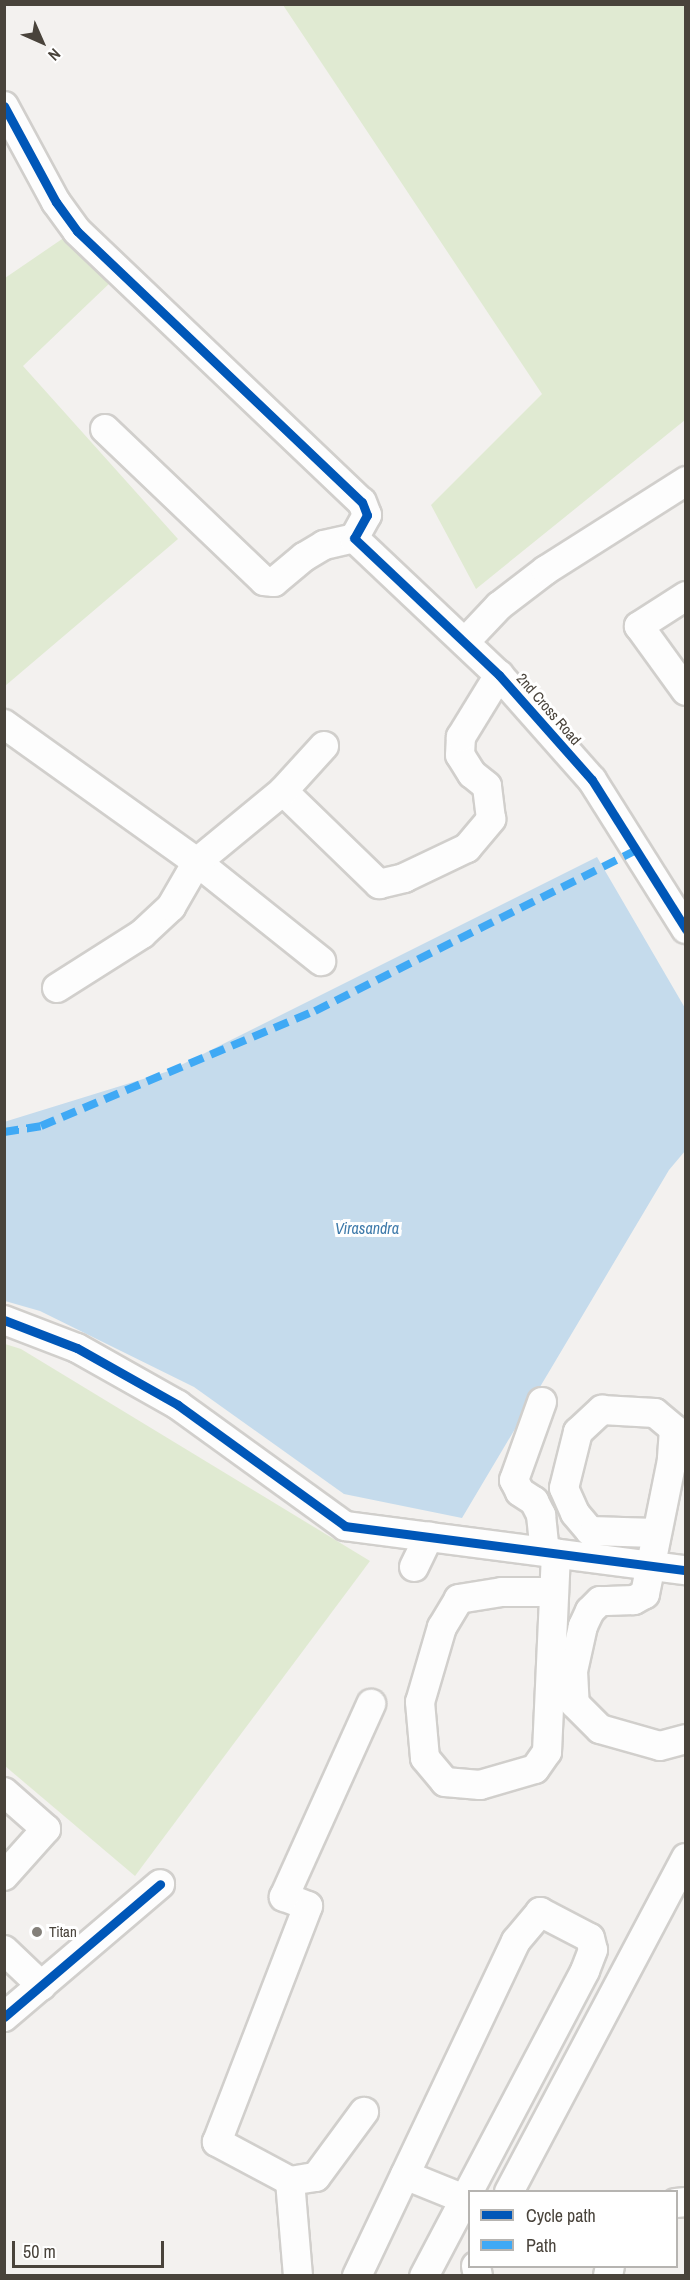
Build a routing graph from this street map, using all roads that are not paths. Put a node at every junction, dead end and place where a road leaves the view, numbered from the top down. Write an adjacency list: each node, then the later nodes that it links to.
1 (4, 106): 4 (street)
2 (105, 429): 4 (street)
3 (686, 481): 6 (street)
4 (354, 538): 6 (street, 2nd Cross Road)
5 (686, 596): 8 (street)
6 (465, 642): 7 (street, 2nd Cross Road)
7 (499, 675): 11 (street); 13 (street, 2nd Cross Road)
8 (686, 691)
9 (4, 724): 12 (street)
10 (324, 746): 11 (street)
11 (283, 791): 12 (street)
12 (197, 862): 14 (street); 15 (street)
13 (686, 928)
14 (321, 961)
15 (57, 988)
16 (4, 1320): 19 (street)
17 (542, 1402): 20 (street)
18 (656, 1533): 18 (street); 21 (street)
19 (429, 1536): 20 (street); 22 (street)
20 (550, 1552): 21 (street); 24 (street)
21 (650, 1565): 23 (street); 26 (street)
22 (414, 1567)
23 (686, 1570)
24 (554, 1592): 24 (street)
25 (371, 1704): 36 (street)
26 (686, 1739)
27 (4, 1792): 29 (street)
28 (686, 1858): 38 (street)
29 (4, 1876)
30 (160, 1884): 32 (street)
31 (4, 1950): 32 (street)
32 (42, 1986): 33 (street)
33 (4, 2017)
34 (364, 2112): 36 (street)
35 (405, 2175): 37 (street); 40 (street); 42 (street)
36 (290, 2181): 41 (street)
37 (470, 2190)
38 (510, 2190)
39 (468, 2193): 40 (street)
40 (465, 2199): 43 (street)
41 (298, 2276)
42 (357, 2276)
43 (424, 2276)

